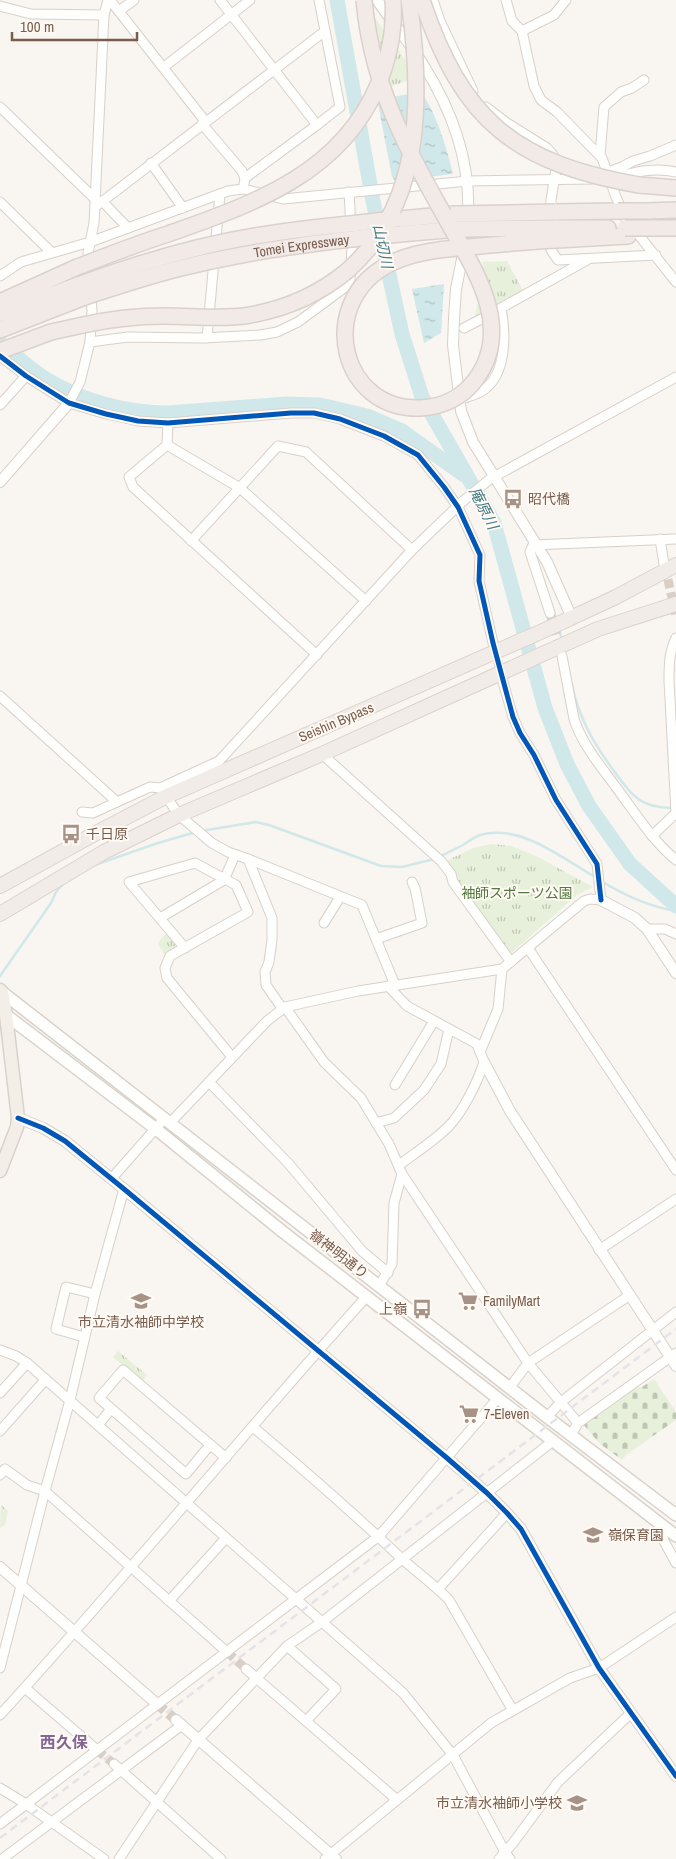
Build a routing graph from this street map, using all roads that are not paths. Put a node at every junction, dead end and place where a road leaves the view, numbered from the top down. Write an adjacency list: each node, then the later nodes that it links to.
1 (109, 0): 15 (street); 17 (street)
2 (134, 0): 15 (street)
3 (220, 0): 16 (street)
4 (250, 0): 16 (street)
5 (319, 0): 18 (street)
6 (364, 0): 48 (highway, bridge)
7 (377, 0): 35 (street)
8 (392, 0): 56 (highway, bridge)
9 (409, 0): 62 (highway, bridge)
10 (422, 0): 36 (highway, bridge)
11 (433, 0): 34 (street)
12 (506, 0): 19 (street)
13 (566, 0): 19 (street)
14 (0, 6): 17 (street)
15 (119, 11): 20 (street)
16 (231, 15): 20 (street); 21 (street)
17 (104, 16): 41 (street)
18 (325, 31): 21 (street); 25 (street)
19 (522, 31): 28 (street)
20 (164, 67): 24 (street)
21 (274, 69): 24 (street); 25 (street)
22 (644, 80): 28 (street)
23 (0, 107): 41 (street)
24 (204, 122): 29 (street); 33 (street)
25 (317, 125): 33 (street)
26 (676, 145): 27 (street)
27 (655, 154): 30 (street); 32 (street)
28 (600, 155): 32 (street)
29 (150, 163): 41 (street); 42 (street)
30 (655, 169): 31 (street); 32 (street)
31 (676, 172)
32 (609, 175): 34 (street); 51 (street)
33 (245, 178): 37 (street)
34 (554, 180): 35 (street); 52 (street)
35 (468, 181): 38 (street); 66 (street)
36 (676, 188)
37 (243, 189): 38 (street); 39 (street)
38 (353, 192): 60 (street)
39 (220, 194): 42 (street); 60 (street)
40 (0, 202): 50 (street)
41 (97, 202): 44 (street); 49 (street)
42 (183, 208): 44 (street)
43 (676, 210): 55 (highway, Tomei Expressway, bridge)
44 (128, 228): 49 (street)
45 (676, 228): 46 (highway, Tomei Expressway)
46 (654, 231): 47 (highway); 48 (highway, Tomei Expressway, bridge)
47 (676, 233)
48 (556, 234): 55 (highway, Tomei Expressway, bridge)
49 (90, 242): 50 (street); 61 (street)
50 (51, 252): 53 (street)
51 (656, 255): 52 (street); 54 (street)
52 (588, 260): 57 (street)
53 (0, 276)
54 (676, 282)
55 (80, 292): 58 (highway, Tomei Expressway)
56 (0, 302)
57 (501, 308): 59 (street); 66 (street)
58 (3, 323)
59 (464, 328)
60 (207, 338): 61 (street)
61 (90, 342): 67 (street)
62 (0, 350)
63 (0, 356): 64 (street)
64 (26, 376): 67 (street); 68 (street)
65 (676, 377): 72 (street)
66 (460, 400): 72 (street)
67 (71, 401): 69 (street); 71 (street)
68 (0, 406)
69 (168, 423): 70 (street); 74 (street)
70 (166, 445): 73 (street); 77 (street)
71 (2, 477)
72 (492, 478): 74 (street); 78 (street)
73 (240, 488): 77 (street); 79 (street); 81 (street)
74 (460, 504): 79 (street); 86 (street)
75 (660, 539): 76 (street); 78 (street); 80 (street)
76 (676, 539)
77 (191, 541): 88 (street)
78 (536, 544): 83 (street); 84 (street)
79 (412, 550): 81 (street)
80 (670, 564): 84 (highway, Seishin Bypass)
81 (366, 601): 88 (street)
82 (676, 604): 87 (highway, Seishin Bypass)
83 (550, 614)
84 (572, 618): 93 (highway, Seishin Bypass)
85 (676, 638): 89 (street)
86 (493, 643)
87 (556, 653): 92 (highway, Seishin Bypass); 97 (street)
88 (317, 655): 93 (street)
89 (672, 677): 97 (street)
90 (503, 682): 105 (street)
91 (0, 696): 94 (street)
92 (322, 754): 96 (highway, Seishin Bypass); 114 (street)
93 (163, 793): 94 (street); 96 (street); 103 (highway, Seishin Bypass)
94 (117, 802): 95 (street)
95 (82, 812)
96 (179, 815): 98 (street); 106 (highway, Seishin Bypass)
97 (652, 836): 100 (street)
98 (235, 855): 99 (street); 101 (street)
99 (248, 859): 104 (street); 119 (street)
100 (676, 860)
101 (224, 880): 107 (street); 107 (street); 112 (street)
102 (412, 882): 111 (street)
103 (0, 886)
104 (340, 897): 108 (street); 111 (street)
105 (601, 900): 109 (street); 113 (street)
106 (0, 914)
107 (160, 918): 112 (street)
108 (324, 923)
109 (647, 929): 110 (street); 116 (street)
110 (676, 934)
111 (376, 939): 117 (street)
112 (185, 948): 123 (street)
113 (528, 948): 114 (street); 133 (street)
114 (511, 962): 115 (street)
115 (502, 969): 117 (street); 124 (street)
116 (676, 972)
117 (391, 986): 119 (street); 121 (street)
118 (1, 988): 120 (main road); 128 (main road, 嶺神明通り)
119 (284, 1008): 123 (street); 129 (street)
120 (3, 1012): 127 (main road); 130 (main road, 嶺神明通り)
121 (434, 1021): 122 (street); 126 (street)
122 (449, 1029): 124 (street); 129 (street)
123 (232, 1057): 125 (street)
124 (482, 1057): 132 (street); 138 (street)
125 (210, 1082): 128 (street); 139 (street)
126 (395, 1085)
127 (18, 1118): 131 (main road); 135 (street)
128 (167, 1121): 130 (street); 140 (main road, 嶺神明通り)
129 (376, 1123): 132 (street)
130 (156, 1129): 135 (street); 143 (main road, 嶺神明通り)
131 (2, 1158): 134 (main road)
132 (400, 1170): 139 (street); 151 (street)
133 (676, 1170)
134 (0, 1171)
135 (112, 1178): 136 (street)
136 (124, 1189): 141 (street); 148 (street)
137 (676, 1199): 138 (street)
138 (599, 1250): 142 (street)
139 (388, 1273): 140 (street)
140 (379, 1286): 153 (main road, 嶺神明通り)
141 (95, 1294): 146 (street); 146 (street)
142 (630, 1295): 145 (street); 151 (street)
143 (367, 1296): 148 (street); 155 (main road, 嶺神明通り)
144 (676, 1312): 145 (street)
145 (652, 1330): 149 (street); 157 (street)
146 (84, 1337): 156 (street)
147 (0, 1350): 150 (street)
148 (318, 1351): 162 (street); 168 (street)
149 (674, 1359): 160 (street)
150 (27, 1363): 152 (street); 154 (street)
151 (528, 1363): 153 (street); 157 (street)
152 (46, 1379): 156 (street); 163 (street)
153 (510, 1387): 159 (main road, 嶺神明通り)
154 (0, 1393)
155 (498, 1398): 165 (main road, 嶺神明通り); 168 (street)
156 (70, 1400): 161 (street); 170 (street)
157 (561, 1402): 159 (street); 160 (street)
158 (111, 1409): 161 (street); 166 (street); 166 (street)
159 (547, 1417): 164 (main road, 嶺神明通り)
160 (578, 1423): 164 (street)
161 (98, 1425): 172 (street)
162 (253, 1427): 167 (street); 176 (street)
163 (0, 1431)
164 (571, 1435): 174 (main road, 嶺神明通り)
165 (553, 1441): 171 (street); 175 (main road, 嶺神明通り)
166 (210, 1445): 167 (street)
167 (226, 1458): 172 (street)
168 (447, 1458): 171 (street); 176 (street)
169 (0, 1475): 170 (street)
170 (45, 1491): 182 (street); 183 (street)
171 (487, 1493): 173 (street); 179 (street)
172 (187, 1504): 178 (street); 182 (street)
173 (507, 1513): 184 (street); 193 (street)
174 (676, 1515)
175 (659, 1523): 177 (main road, 嶺神明通り); 180 (street)
176 (379, 1536): 179 (street); 185 (street)
177 (676, 1536)
178 (226, 1538): 185 (street); 186 (street)
179 (402, 1558): 184 (street); 188 (street)
180 (676, 1563)
181 (0, 1566): 183 (street)
182 (131, 1568): 186 (street); 189 (street)
183 (20, 1584): 189 (street); 192 (street)
184 (438, 1588): 198 (street)
185 (297, 1600): 188 (street); 191 (street)
186 (169, 1601): 191 (street)
187 (676, 1617): 193 (street)
188 (322, 1622): 190 (street); 205 (street)
189 (74, 1631): 196 (street); 197 (street)
190 (287, 1646): 195 (street); 201 (street)
191 (227, 1652): 197 (street)
192 (0, 1668)
193 (599, 1668): 198 (street); 199 (street)
194 (246, 1669): 195 (street)
195 (255, 1678): 201 (street); 203 (street)
196 (25, 1688): 200 (street); 204 (street)
197 (157, 1704): 204 (street)
198 (512, 1709): 205 (street)
199 (631, 1713): 207 (street); 215 (street)
200 (0, 1715)
201 (306, 1721): 209 (street)
202 (179, 1722): 203 (street); 206 (street)
203 (198, 1740): 210 (street); 214 (street)
204 (97, 1750): 211 (street)
205 (453, 1755): 209 (street); 215 (street)
206 (118, 1767): 210 (street); 212 (street)
207 (676, 1776)
208 (0, 1788): 211 (street)
209 (396, 1799): 214 (street)
210 (156, 1802): 218 (street); 219 (street)
211 (26, 1804): 212 (street); 213 (street)
212 (52, 1823): 216 (street); 217 (street)
213 (0, 1824)
214 (330, 1857)
215 (505, 1857)
216 (2, 1859)
217 (104, 1859)
218 (119, 1859)
219 (221, 1859)

